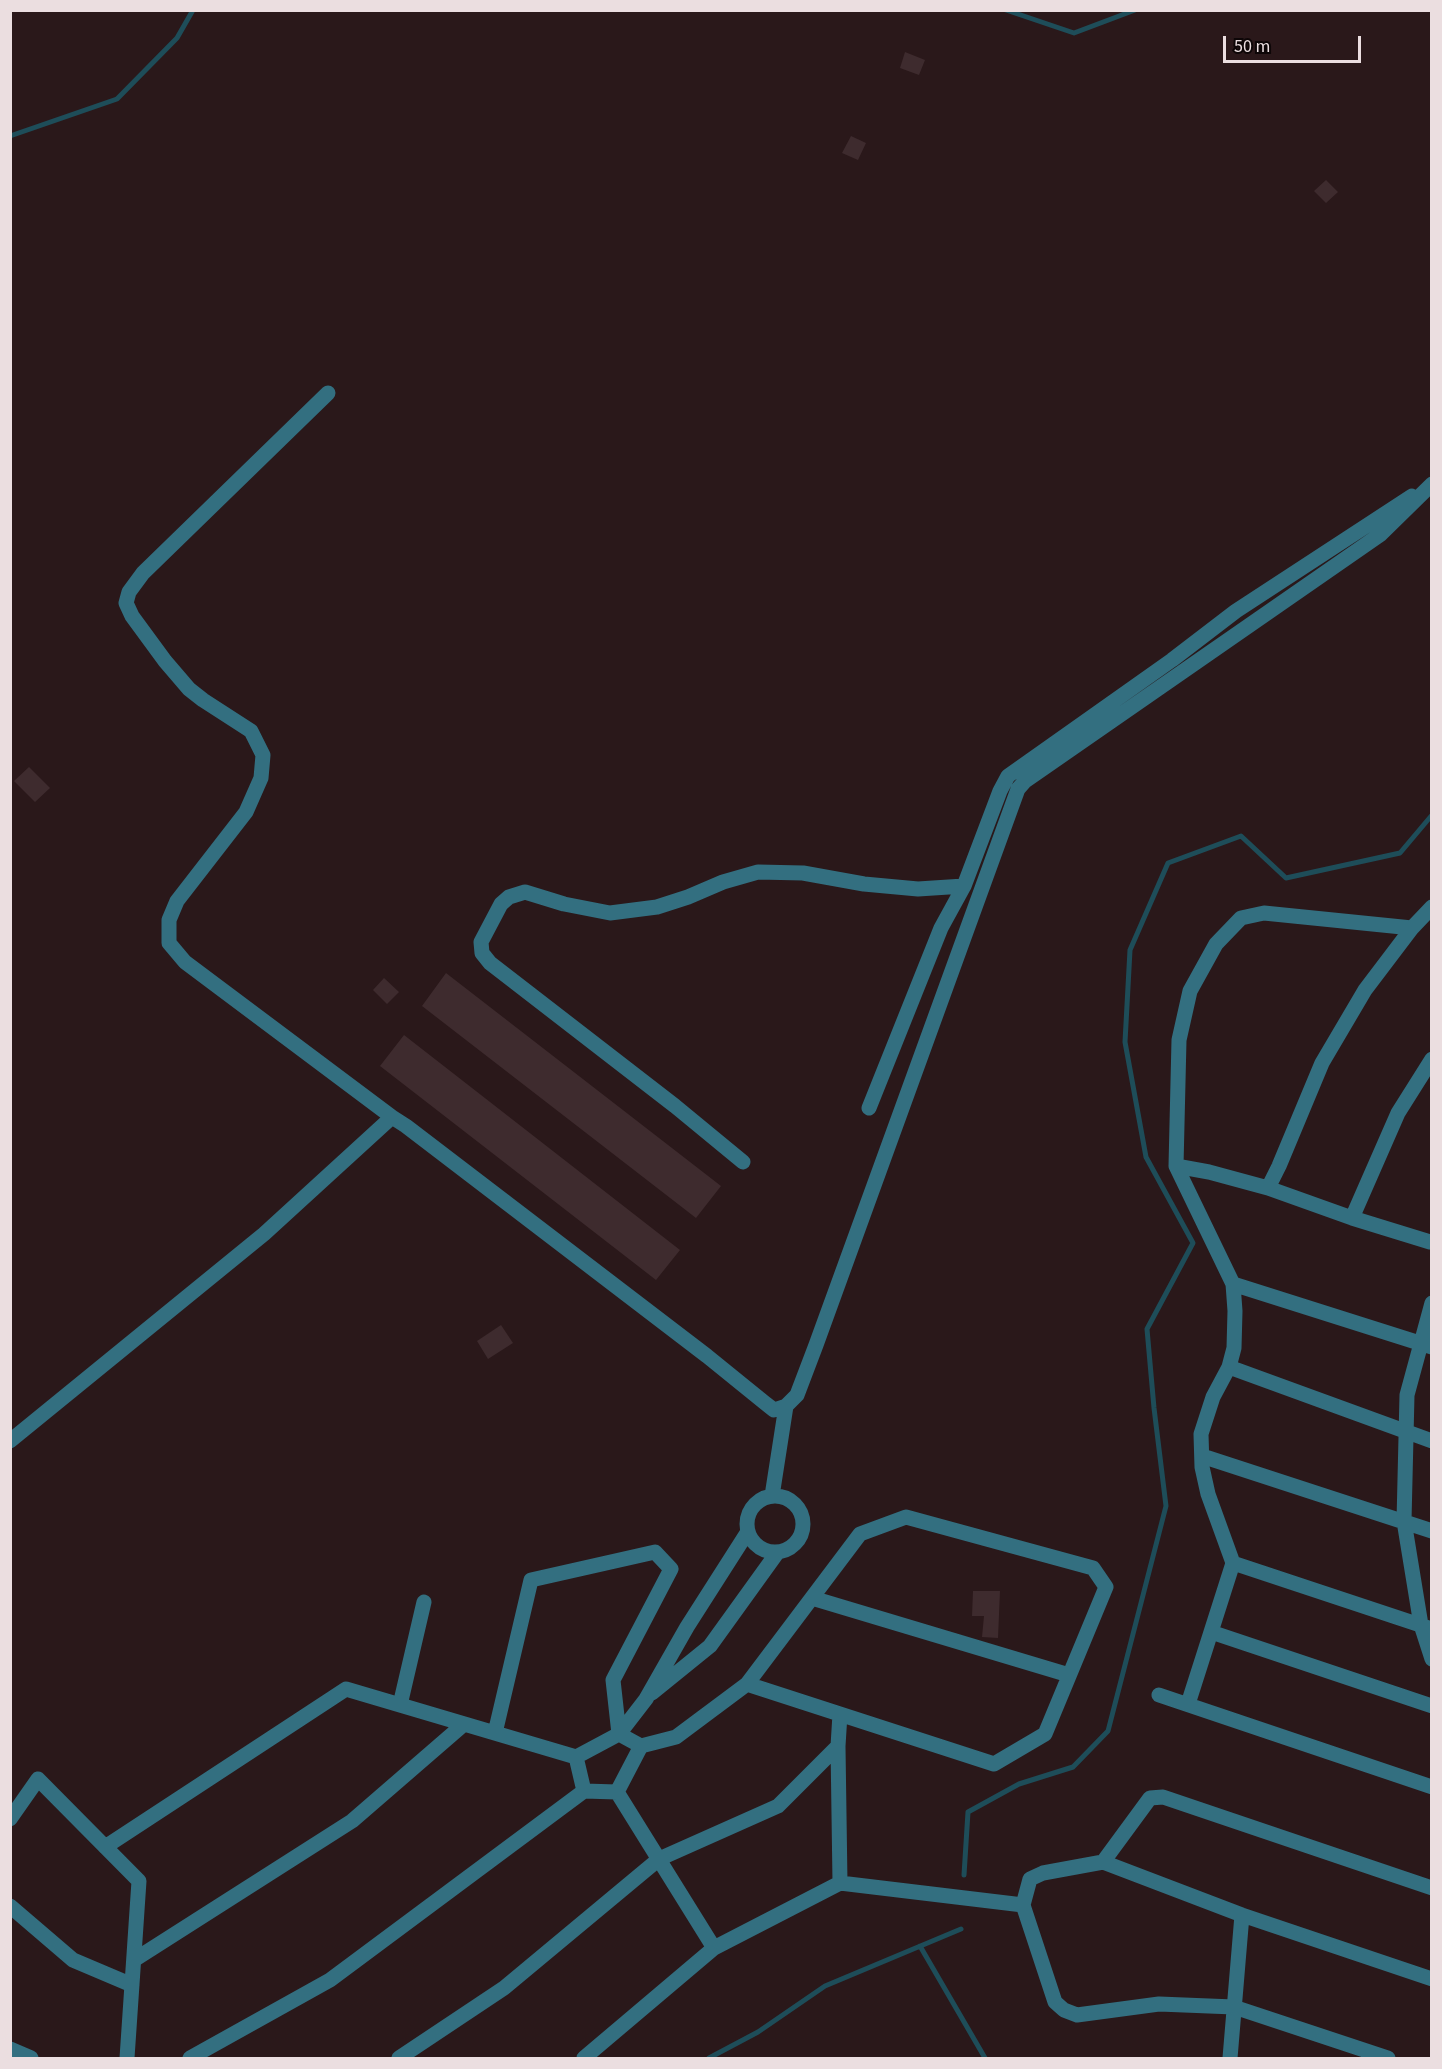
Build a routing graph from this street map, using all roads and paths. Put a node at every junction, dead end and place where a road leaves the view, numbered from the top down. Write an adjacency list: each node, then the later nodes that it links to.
1 (328, 393): 8 (street)
2 (1431, 484): 3 (street); 18 (street)
3 (964, 886): 7 (street); 9 (street)
4 (1431, 907): 5 (street)
5 (1412, 928): 10 (street); 11 (street)
6 (1431, 1059): 12 (street)
7 (870, 1108)
8 (392, 1117): 18 (street); 20 (street)
9 (743, 1162)
10 (1176, 1166): 11 (street); 14 (street)
11 (1268, 1188): 12 (street)
12 (1352, 1218): 13 (street)
13 (1431, 1245)
14 (1233, 1284): 16 (street); 17 (street)
15 (1431, 1303): 16 (street)
16 (1426, 1345): 19 (street)
17 (1229, 1367): 19 (street); 22 (street)
18 (786, 1406): 23 (street)
19 (1406, 1432): 21 (street); 24 (street)
20 (10, 1441)
21 (1431, 1441)
22 (1202, 1456): 24 (street); 28 (street)
23 (772, 1496): 26 (street); 27 (street)
24 (1404, 1521): 25 (street); 31 (street)
25 (1431, 1531)
26 (747, 1533): 27 (street); 37 (street)
27 (777, 1553): 37 (street)
28 (1233, 1563): 31 (street); 32 (street)
29 (812, 1598): 34 (street); 34 (street); 35 (street)
30 (424, 1602): 39 (street)
31 (1426, 1627): 33 (street)
32 (1211, 1632): 38 (street); 40 (street)
33 (1431, 1659)
34 (1069, 1675): 41 (street)
35 (747, 1684): 41 (street); 45 (street)
36 (1159, 1695): 38 (street)
37 (646, 1699): 44 (street)
38 (1188, 1704): 48 (street)
39 (400, 1705): 42 (street); 52 (street)
40 (1431, 1706)
41 (840, 1714): 46 (street)
42 (464, 1724): 43 (street); 61 (street)
43 (495, 1733): 44 (street); 47 (street)
44 (619, 1734): 45 (street); 47 (street)
45 (641, 1746): 50 (street)
46 (838, 1746): 53 (street); 55 (street)
47 (576, 1757): 49 (street)
48 (1431, 1787)
49 (584, 1791): 50 (street); 68 (street)
50 (617, 1792): 53 (street)
51 (10, 1819): 52 (street)
52 (105, 1847): 61 (street)
53 (659, 1859): 60 (street); 69 (street)
54 (1103, 1862): 56 (street); 57 (street); 59 (street)
55 (840, 1883): 57 (street); 60 (street)
56 (1431, 1888)
57 (1023, 1905): 64 (street)
58 (10, 1906): 63 (street)
59 (1242, 1915): 62 (street); 64 (street)
60 (714, 1948): 70 (street)
61 (134, 1960): 63 (street)
62 (1431, 1979)
63 (132, 1985): 67 (street)
64 (1234, 2007): 71 (street); 72 (street)
65 (10, 2049): 66 (street)
66 (31, 2058)
67 (127, 2058)
68 (190, 2058)
69 (399, 2058)
70 (584, 2058)
71 (1230, 2058)
72 (1388, 2058)

